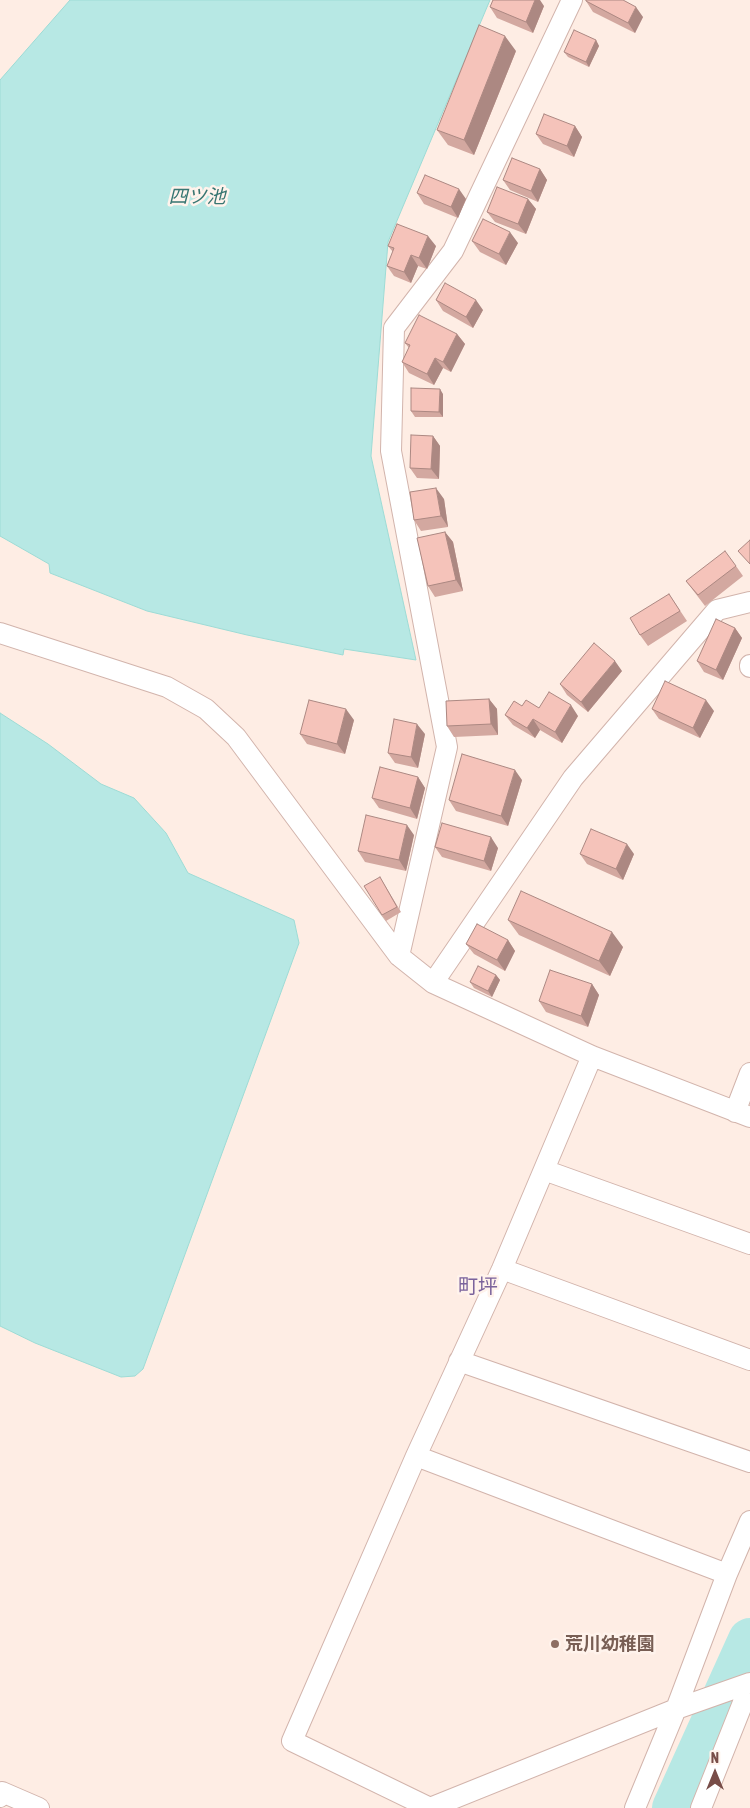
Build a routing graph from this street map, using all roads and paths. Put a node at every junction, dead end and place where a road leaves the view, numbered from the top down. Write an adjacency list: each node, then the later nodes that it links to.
1 (572, 0): 4 (street)
2 (750, 602): 5 (street)
3 (0, 633): 4 (street)
4 (399, 956): 5 (street)
5 (433, 983): 6 (street)
6 (592, 1056): 8 (street); 9 (street)
7 (750, 1072): 8 (street)
8 (742, 1114)
9 (544, 1170): 10 (street); 11 (street)
10 (750, 1244)
11 (502, 1269): 12 (street); 13 (street)
12 (750, 1360)
13 (459, 1361): 14 (street); 15 (street)
14 (416, 1456): 17 (street); 19 (street)
15 (750, 1462)
16 (750, 1521): 17 (street)
17 (726, 1574): 19 (street)
18 (750, 1684): 19 (street); 23 (street)
19 (676, 1709): 22 (street)
20 (0, 1797): 21 (street)
21 (39, 1808)
22 (635, 1808)
23 (701, 1808)

